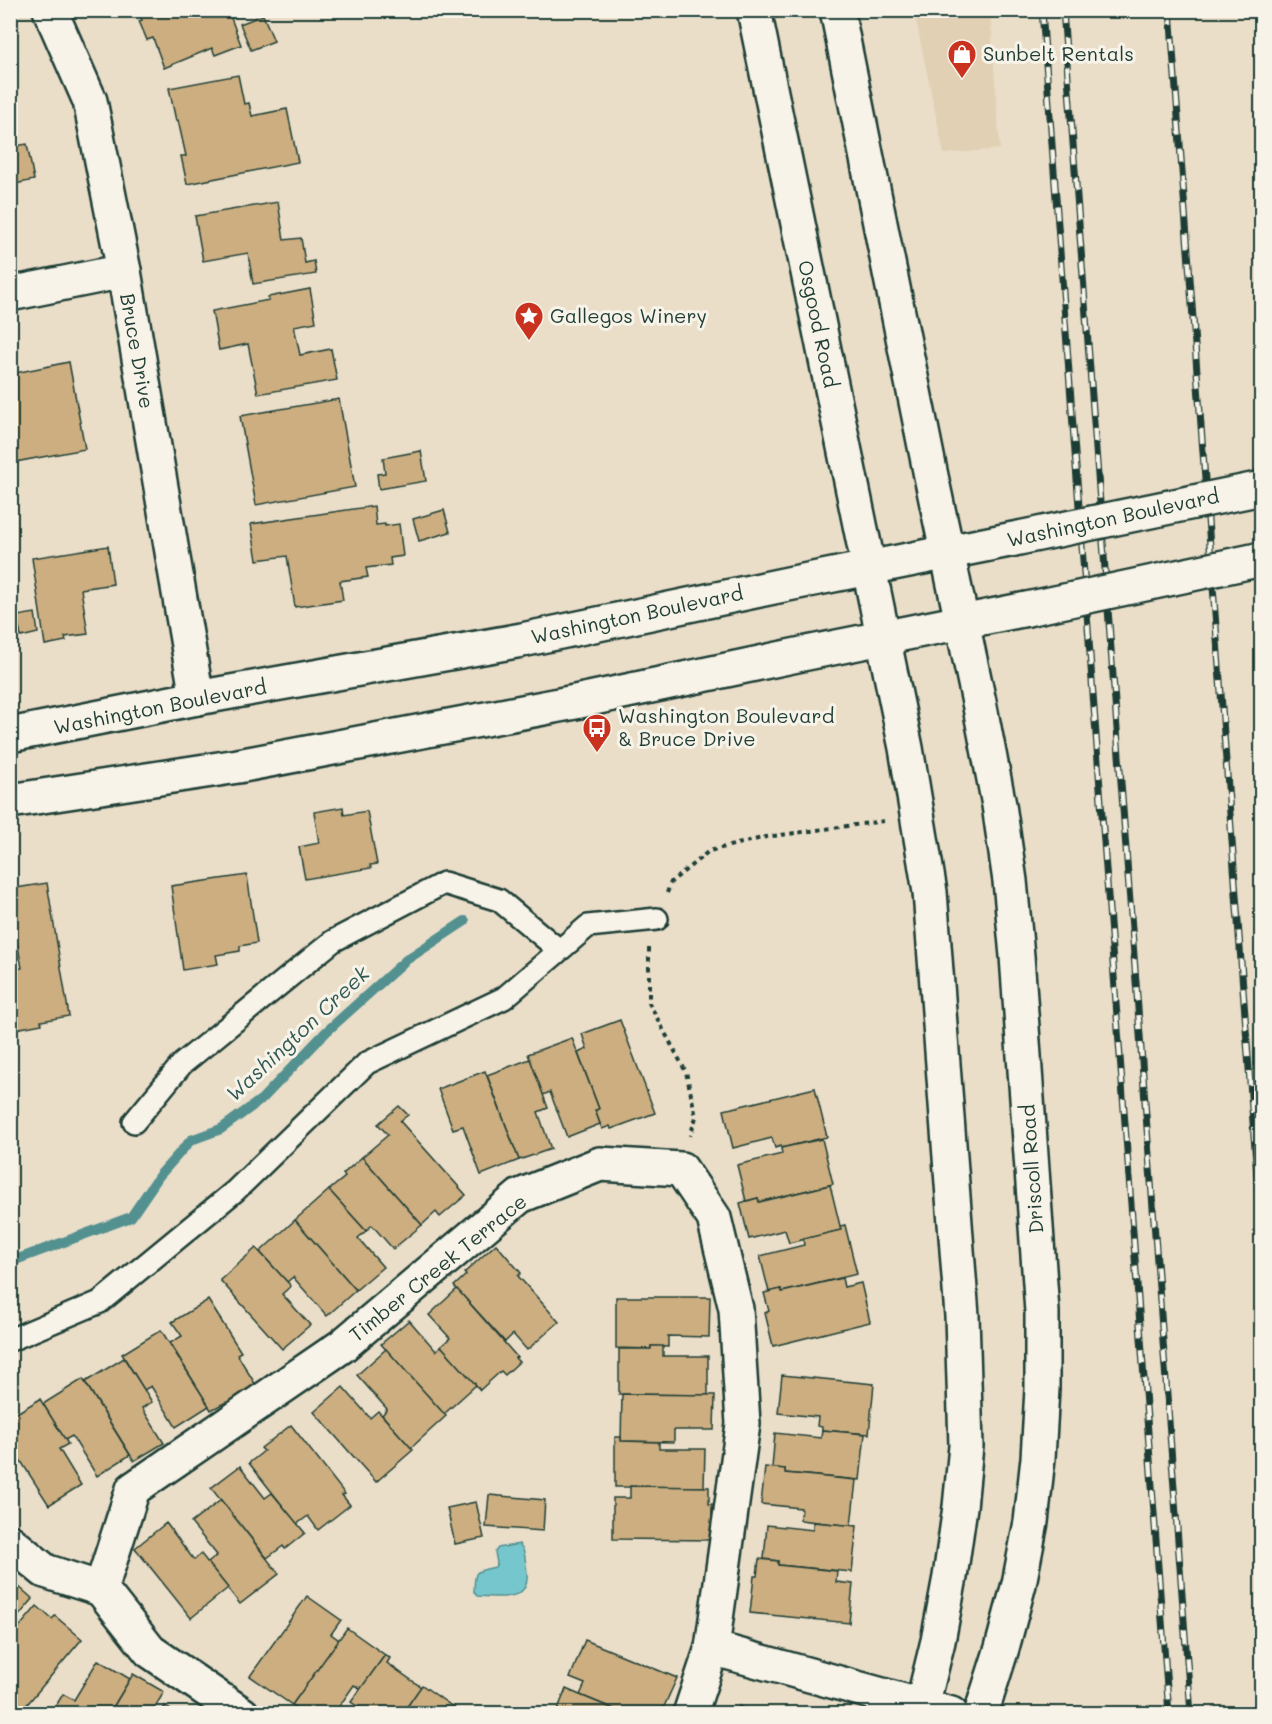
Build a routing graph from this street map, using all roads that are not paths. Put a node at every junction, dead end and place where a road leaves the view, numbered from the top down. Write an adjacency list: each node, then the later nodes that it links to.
1 (50, 10): 4 (street, Bruce Drive)
2 (754, 10): 9 (street, Osgood Road)
3 (837, 10): 7 (street)
4 (124, 271): 5 (street); 12 (street, Bruce Drive)
5 (10, 294)
6 (1262, 488): 7 (street, Washington Boulevard, bridge)
7 (948, 552): 9 (street, Washington Boulevard); 10 (street)
8 (1262, 559): 10 (street, bridge)
9 (869, 568): 11 (street, Osgood Road); 12 (street, Washington Boulevard)
10 (963, 621): 11 (street); 25 (street, Driscoll Road)
11 (883, 638): 14 (street); 22 (street)
12 (197, 698): 13 (street, Washington Boulevard)
13 (10, 735)
14 (10, 801)
15 (657, 919): 16 (lane)
16 (559, 950): 17 (lane); 18 (lane)
17 (134, 1122)
18 (10, 1340)
19 (10, 1542): 20 (street)
20 (101, 1589): 21 (street, Timber Creek Terrace); 23 (street)
21 (712, 1648): 22 (street); 24 (street)
22 (931, 1711)
23 (242, 1713)
24 (690, 1713)
25 (981, 1713)

